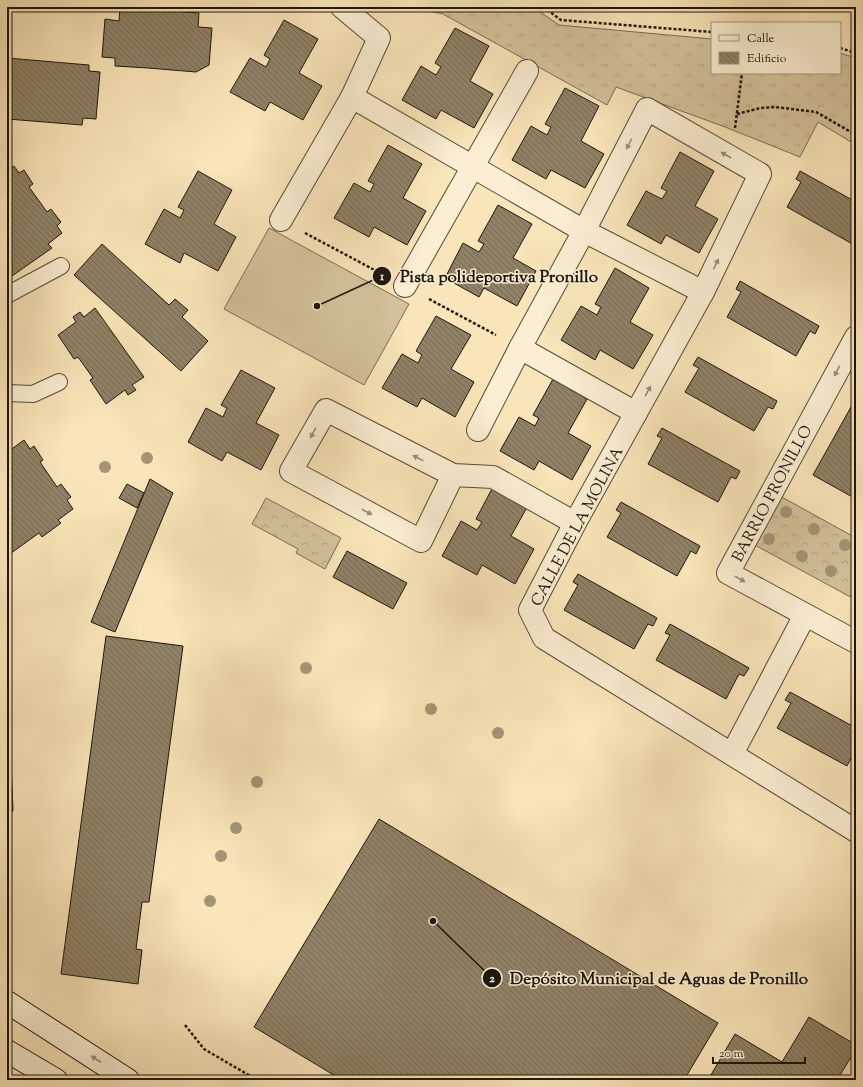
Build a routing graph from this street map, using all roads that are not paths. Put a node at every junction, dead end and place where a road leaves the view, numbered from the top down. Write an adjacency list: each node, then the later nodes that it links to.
1 (342, 7): 3 (street)
2 (527, 71): 4 (street)
3 (352, 97): 4 (street); 5 (street)
4 (473, 166): 6 (street); 8 (street)
5 (281, 220)
6 (584, 231): 9 (street); 9 (street, CALLE DE LA MOLINA, one-way to 6); 12 (street)
7 (61, 266): 10 (lane)
8 (405, 286)
9 (703, 292): 15 (street, CALLE DE LA MOLINA, one-way to 9)
10 (7, 295)
11 (856, 337): 19 (street, BARRIO PRONILLO, one-way to 19)
12 (520, 348): 15 (street); 16 (street)
13 (59, 382): 14 (lane)
14 (7, 393)
15 (636, 413): 18 (street, CALLE DE LA MOLINA)
16 (478, 430)
17 (453, 475): 17 (street, one-way to 17); 18 (street)
18 (575, 523): 21 (street, CALLE DE LA MOLINA)
19 (805, 615): 20 (street, BARRIO PRONILLO); 21 (street)
20 (856, 642)
21 (732, 754): 22 (street, CALLE DE LA MOLINA)
22 (856, 831)
23 (7, 1002): 26 (street, one-way to 23)
24 (7, 1051): 25 (street)
25 (56, 1080)
26 (128, 1080)

